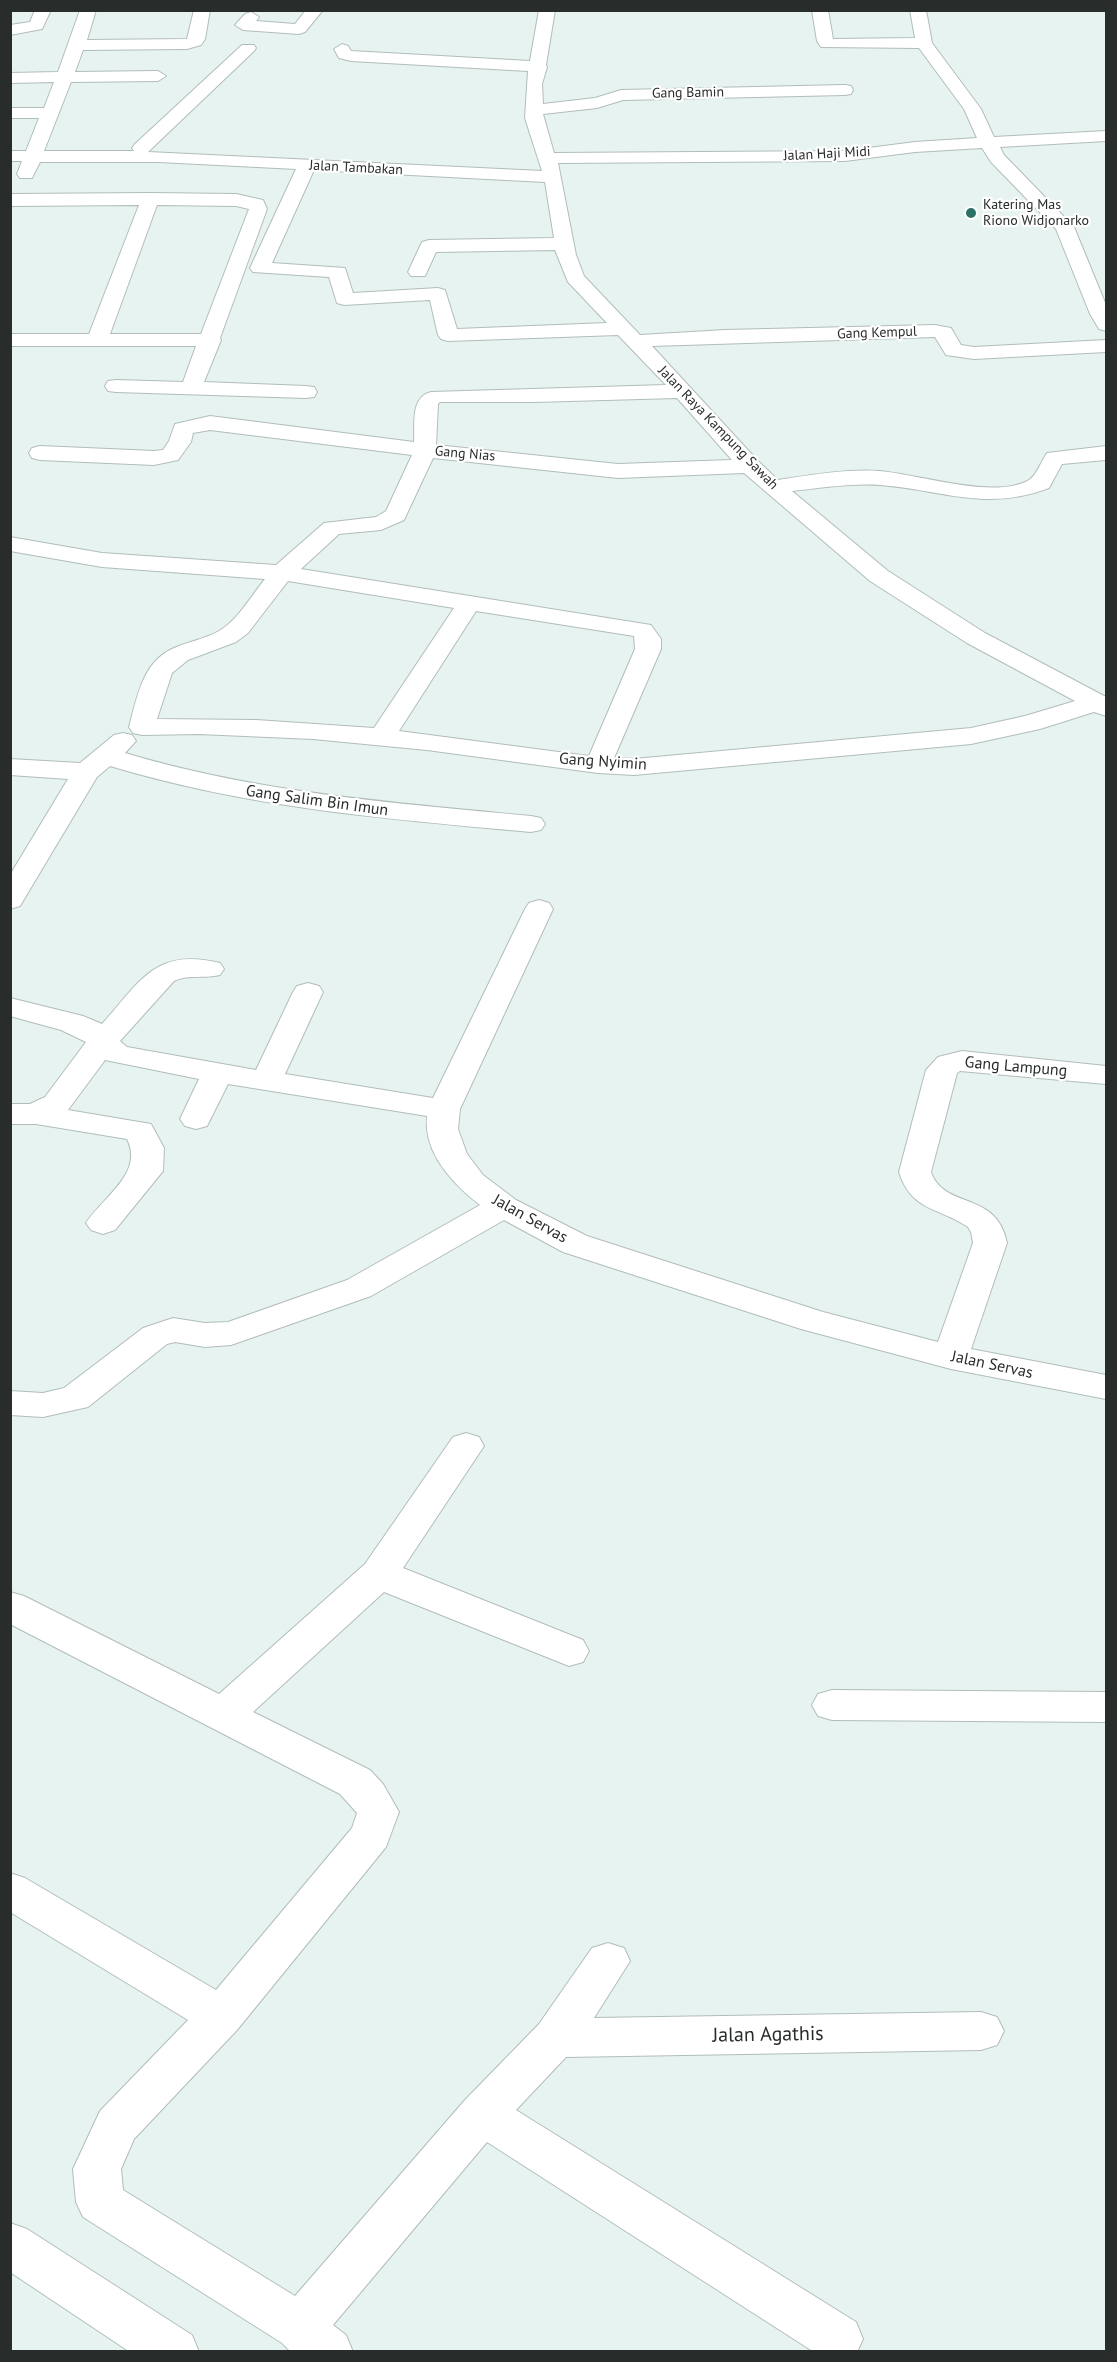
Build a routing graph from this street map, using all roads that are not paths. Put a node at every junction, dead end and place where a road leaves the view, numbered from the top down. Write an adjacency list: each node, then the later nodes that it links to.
1 (44, 10): 10 (street)
2 (88, 10): 12 (street)
3 (202, 10): 12 (street)
4 (315, 10): 9 (street)
5 (529, 10): 8 (street)
6 (820, 10): 11 (street)
7 (918, 10): 11 (street)
8 (547, 11): 15 (street, Jalan Raya Kampung Sawah)
9 (251, 17)
10 (10, 30)
11 (924, 43): 24 (street)
12 (77, 45): 17 (street)
13 (248, 48): 26 (street)
14 (342, 49): 15 (street)
15 (539, 67): 20 (street, Jalan Raya Kampung Sawah)
16 (158, 76): 17 (street)
17 (65, 77): 18 (street); 22 (street)
18 (10, 78)
19 (845, 90): 20 (street, Gang Bamin)
20 (534, 110): 31 (street, Jalan Raya Kampung Sawah)
21 (10, 113): 22 (street)
22 (50, 113): 27 (street)
23 (1107, 136): 24 (street, Jalan Haji Midi)
24 (988, 143): 31 (street, Jalan Haji Midi); 36 (street)
25 (10, 147): 27 (street, Jalan Tambakan)
26 (141, 148): 27 (street, Jalan Tambakan); 29 (street, Jalan Tambakan)
27 (35, 152): 28 (street, Jalan Tambakan); 29 (street, Jalan Tambakan); 33 (street)
28 (10, 156)
29 (159, 157): 30 (street, Jalan Tambakan)
30 (307, 166): 31 (street, Jalan Tambakan); 37 (street)
31 (550, 168): 34 (street, Jalan Raya Kampung Sawah)
32 (150, 199): 33 (street); 39 (street); 40 (street)
33 (12, 204)
34 (564, 244): 35 (street); 37 (street, Jalan Raya Kampung Sawah)
35 (418, 272)
36 (1107, 325)
37 (628, 335): 41 (street, Gang Kempul); 44 (street, Jalan Raya Kampung Sawah)
38 (10, 340): 39 (street)
39 (97, 340): 40 (street)
40 (211, 340): 43 (street)
41 (1107, 346)
42 (116, 386): 43 (street)
43 (191, 388): 45 (street)
44 (683, 391): 46 (street); 49 (street, Jalan Raya Kampung Sawah)
45 (306, 392)
46 (425, 450): 47 (street); 49 (street, Gang Nias); 52 (street, Gang Nias)
47 (40, 453)
48 (1107, 453): 50 (street)
49 (750, 466): 50 (street, Jalan Raya Kampung Sawah)
50 (773, 488): 54 (street, Jalan Raya Kampung Sawah)
51 (10, 544): 52 (street)
52 (282, 573): 53 (street); 55 (street, Gang Nias)
53 (470, 602): 56 (street); 58 (street)
54 (1102, 705): 58 (street, Gang Nyimin)
55 (142, 727): 56 (street, Gang Nyimin); 57 (street)
56 (382, 737): 58 (street, Gang Nyimin)
57 (96, 764): 59 (street, Gang Salim Bin Imun); 60 (street, Gang Salim Bin Imun); 61 (street)
58 (598, 765)
59 (10, 768)
60 (531, 824)
61 (10, 900)
62 (539, 909): 70 (street)
63 (209, 969): 66 (street)
64 (308, 992): 69 (street)
65 (10, 1007): 66 (street)
66 (102, 1042): 67 (street); 71 (street)
67 (218, 1072): 69 (street); 72 (street)
68 (1107, 1075): 75 (street, Gang Lampung)
69 (267, 1080): 70 (street)
70 (444, 1109): 73 (street, Jalan Servas)
71 (23, 1114): 74 (street)
72 (196, 1119)
73 (504, 1207): 75 (street, Jalan Servas); 77 (street)
74 (103, 1223)
75 (951, 1357): 76 (street, Jalan Servas)
76 (1107, 1387)
77 (10, 1403)
78 (465, 1446): 79 (street)
79 (379, 1574): 81 (street); 84 (street)
80 (10, 1606): 84 (street)
81 (568, 1651)
82 (832, 1705): 83 (street)
83 (1107, 1707)
84 (222, 1716): 87 (street)
85 (10, 1890): 87 (street)
86 (608, 1961): 89 (street)
87 (221, 2016): 92 (street)
88 (981, 2031): 89 (street, Jalan Agathis)
89 (555, 2038): 90 (street)
90 (482, 2114): 92 (street); 93 (street)
91 (10, 2246): 94 (street)
92 (314, 2339)
93 (838, 2339)
94 (174, 2352)

